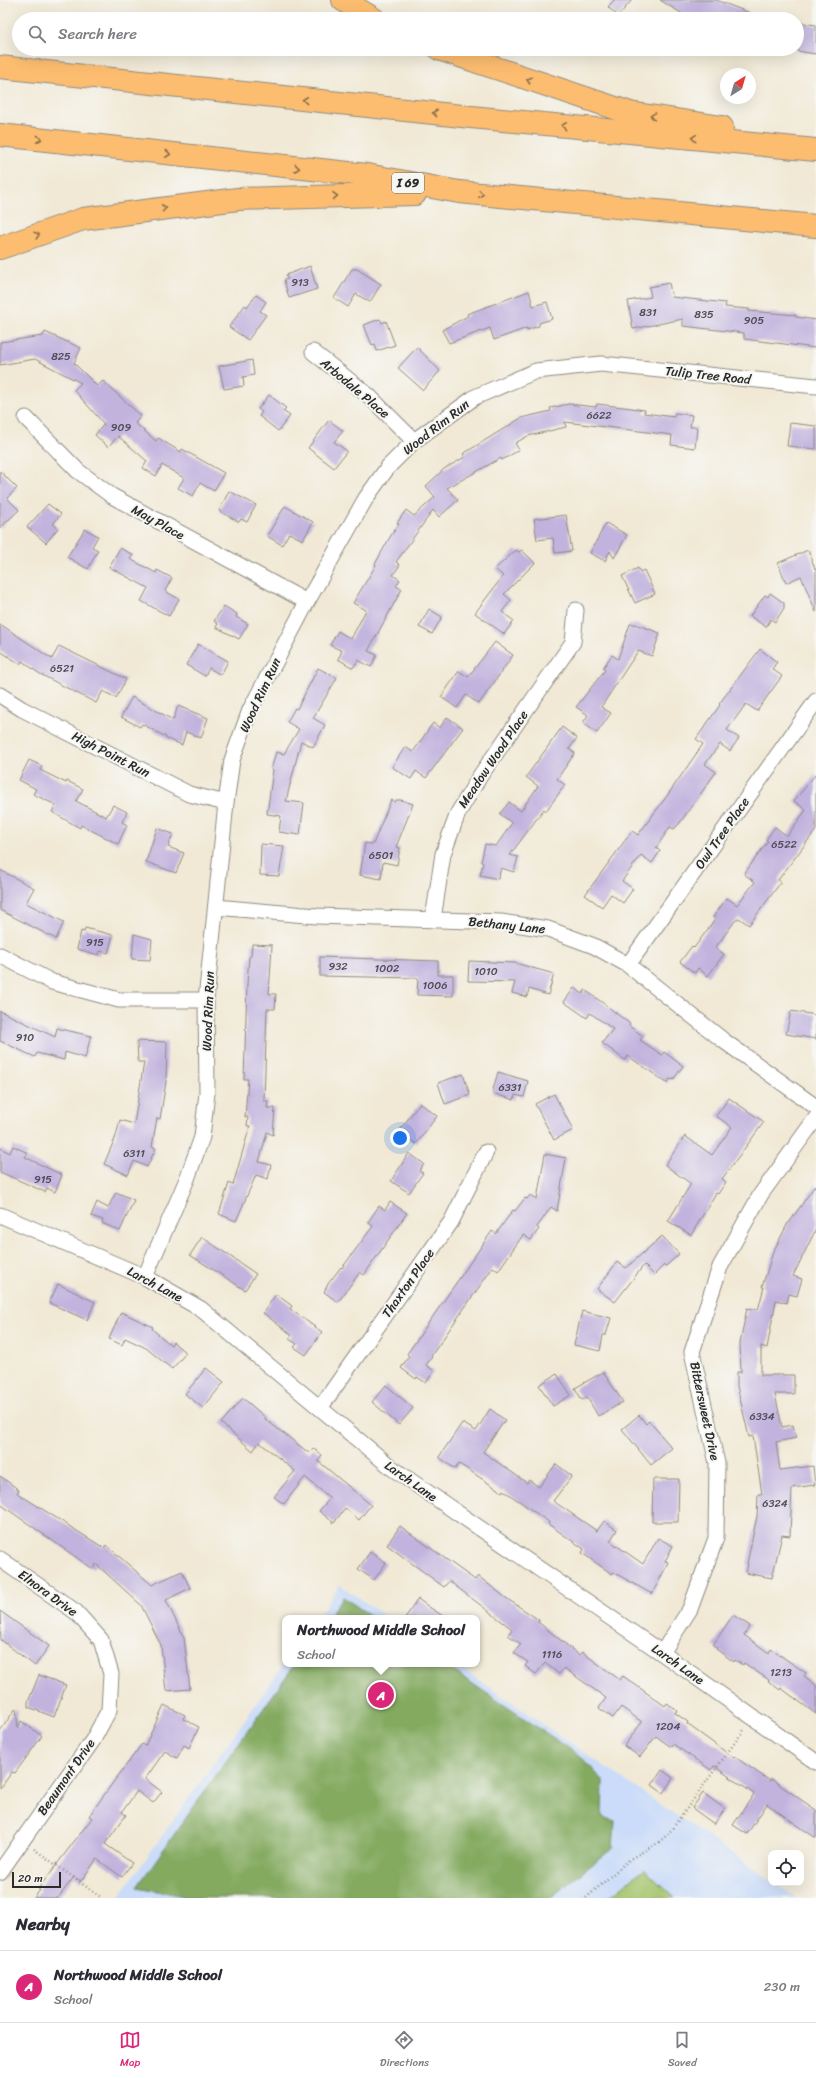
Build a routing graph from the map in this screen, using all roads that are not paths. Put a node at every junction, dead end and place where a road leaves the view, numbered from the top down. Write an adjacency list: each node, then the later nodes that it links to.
1 (344, 0): 2 (highway)
2 (363, 12)
3 (460, 56): 6 (highway, one-way to 3)
4 (0, 67): 7 (highway, one-way to 4)
5 (0, 135): 8 (highway, I 69, one-way to 8)
6 (816, 142)
7 (816, 150)
8 (459, 192): 9 (highway, I 69, one-way to 9); 10 (highway, one-way to 8)
9 (816, 226)
10 (0, 248)
11 (314, 352): 15 (street, Arbodale Place)
12 (601, 364): 13 (street, Tulip Tree Road); 15 (street, Wood Rim Run)
13 (816, 386)
14 (26, 418): 16 (street, May Place)
15 (414, 441): 16 (street, Wood Rim Run)
16 (306, 602): 20 (street, Wood Rim Run)
17 (576, 610): 22 (street, Meadow Wood Place)
18 (0, 695): 20 (street, High Point Run)
19 (816, 701): 24 (street, Owl Tree Place)
20 (226, 803): 21 (street, Wood Rim Run)
21 (216, 906): 22 (street, Bethany Lane); 25 (street, Wood Rim Run)
22 (433, 919): 24 (street, Bethany Lane)
23 (0, 955): 25 (street)
24 (628, 965): 26 (street, Bethany Lane)
25 (206, 1000): 30 (street, Wood Rim Run)
26 (816, 1107)
27 (816, 1118): 33 (street, Bittersweet Drive)
28 (486, 1152): 31 (street, Thaxton Place)
29 (0, 1214): 30 (street, Larch Lane)
30 (145, 1277): 31 (street, Larch Lane)
31 (320, 1408): 33 (street, Larch Lane)
32 (0, 1559): 34 (street, Elnora Drive)
33 (662, 1653): 35 (street, Larch Lane)
34 (111, 1674): 36 (street, Beaumont Drive)
35 (816, 1762)
36 (0, 1872)

